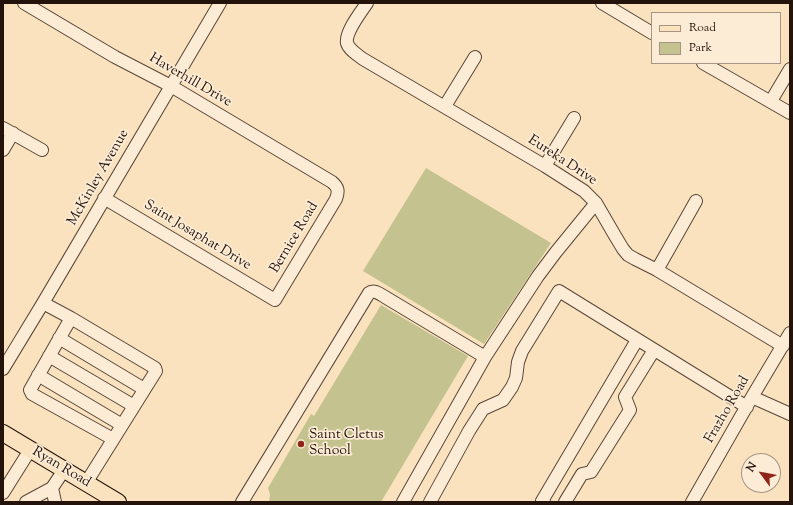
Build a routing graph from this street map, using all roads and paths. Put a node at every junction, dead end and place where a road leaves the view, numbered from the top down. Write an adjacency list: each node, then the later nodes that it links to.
1 (24, 3): 9 (street, Haverhill Drive)
2 (220, 3): 9 (street, McKinley Avenue)
3 (367, 3): 11 (street, Eureka Drive)
4 (602, 3): 5 (street)
5 (651, 32)
6 (475, 57): 11 (street)
7 (705, 64): 10 (street)
8 (790, 69): 10 (street)
9 (170, 86): 18 (street, Haverhill Drive); 19 (street, McKinley Avenue)
10 (771, 101): 12 (street)
11 (445, 106): 17 (street, Eureka Drive)
12 (790, 113)
13 (574, 118): 17 (street)
14 (8, 130): 15 (street); 16 (street)
15 (3, 150)
16 (42, 150)
17 (545, 166): 21 (street, Eureka Drive)
18 (338, 189): 23 (street, Bernice Road)
19 (104, 198): 23 (street, Saint Josaphat Drive); 24 (street, McKinley Avenue)
20 (696, 201): 22 (street)
21 (596, 203): 22 (street, Eureka Drive); 32 (street)
22 (657, 270): 29 (street, Eureka Drive)
23 (275, 300)
24 (43, 303): 25 (street); 33 (street, McKinley Avenue)
25 (71, 318): 27 (street); 35 (street)
26 (790, 333): 29 (street, Frazho Road)
27 (59, 338): 31 (street); 35 (street)
28 (637, 340): 30 (street); 53 (street); 54 (street)
29 (783, 346): 36 (street, Frazho Road)
30 (654, 350): 36 (street); 55 (street)
31 (49, 356): 34 (street); 37 (street)
32 (485, 357): 51 (street); 52 (street)
33 (3, 369)
34 (38, 375): 39 (street); 41 (street)
35 (144, 389): 37 (street)
36 (749, 402): 38 (street); 56 (street, Frazho Road)
37 (134, 406): 39 (street)
38 (790, 414)
39 (122, 425): 41 (street)
40 (3, 433): 42 (main road, Ryan Road)
41 (113, 439): 45 (street)
42 (30, 450): 43 (main road, Ryan Road); 44 (street)
43 (64, 470): 45 (main road, Ryan Road); 46 (street)
44 (7, 479): 47 (street)
45 (86, 483): 48 (main road, Ryan Road)
46 (52, 488): 49 (street); 50 (street)
47 (3, 493)
48 (112, 500)
49 (26, 502)
50 (55, 502)
51 (242, 502)
52 (403, 502)
53 (430, 502)
54 (543, 502)
55 (565, 502)
56 (692, 502)

